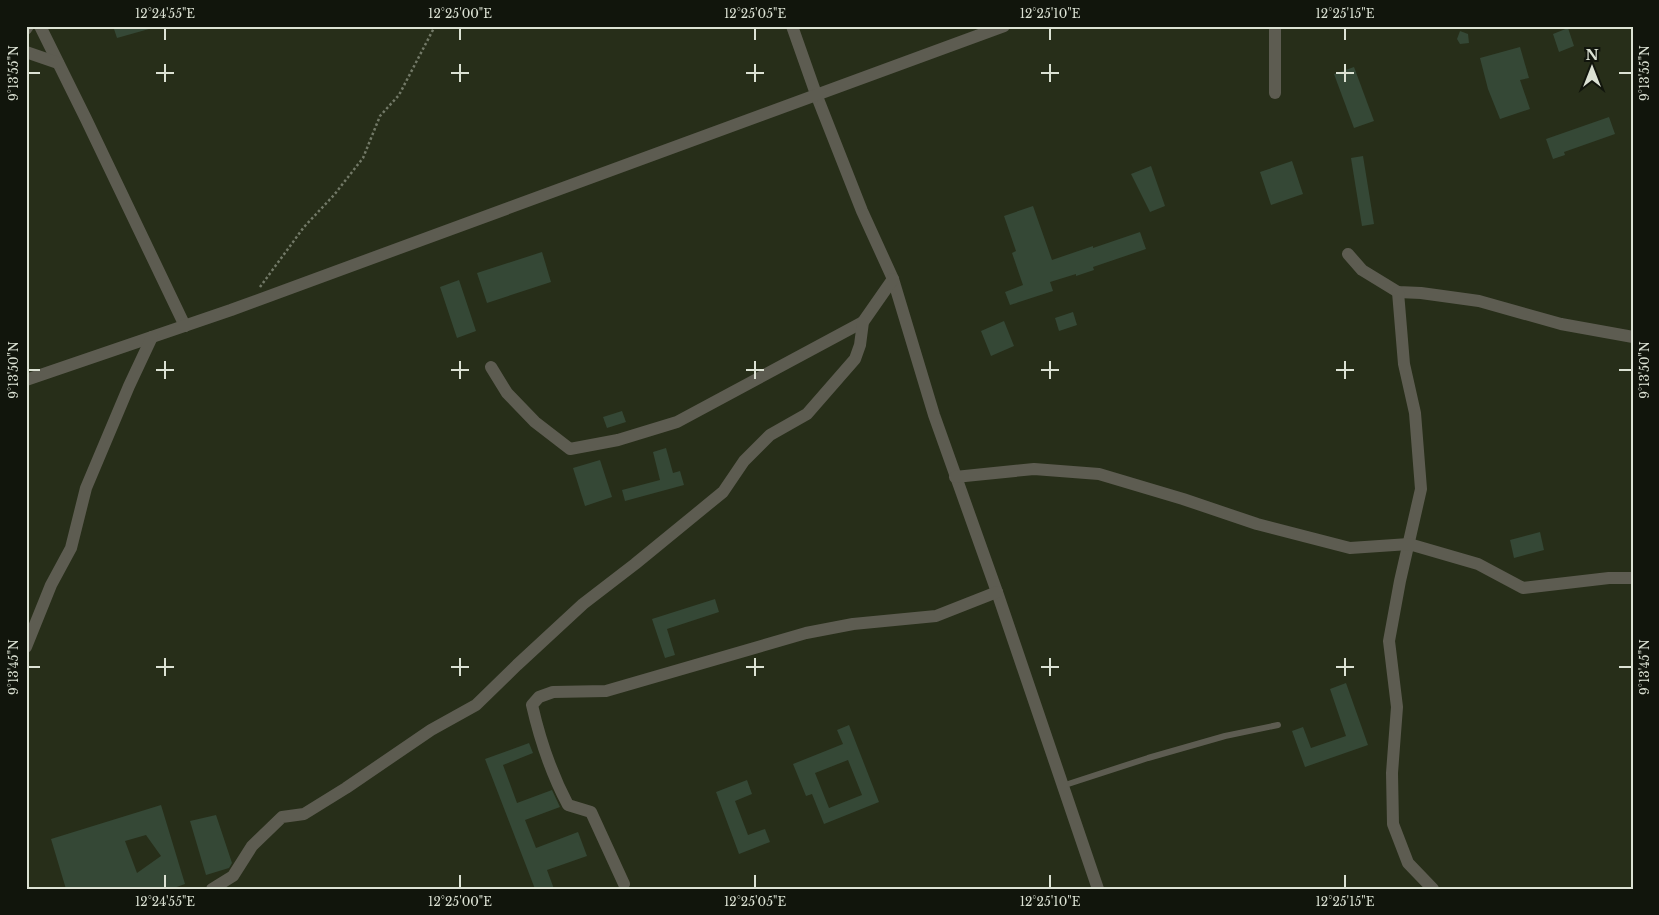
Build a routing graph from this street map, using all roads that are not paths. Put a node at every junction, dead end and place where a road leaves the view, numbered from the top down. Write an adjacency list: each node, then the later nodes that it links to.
1 (40, 26): 6 (street)
2 (792, 26): 8 (street)
3 (1004, 26): 8 (street)
4 (1275, 26): 7 (street)
5 (26, 52): 6 (street)
6 (58, 64): 13 (street)
7 (1276, 93)
8 (816, 94): 10 (street); 13 (street)
9 (1348, 254): 11 (street)
10 (893, 279): 12 (street); 18 (street)
11 (1398, 292): 15 (street); 19 (street)
12 (862, 322): 16 (street); 26 (street)
13 (185, 326): 14 (street)
14 (152, 337): 17 (street); 22 (street)
15 (1633, 337)
16 (491, 367)
17 (26, 380)
18 (955, 477): 19 (street); 21 (street)
19 (1409, 544): 20 (street); 28 (street)
20 (1633, 578)
21 (996, 592): 24 (street); 25 (street)
22 (26, 647)
23 (1278, 725): 24 (lane)
24 (1062, 786): 27 (street)
25 (624, 884)
26 (212, 889)
27 (1098, 889)
28 (1433, 889)

